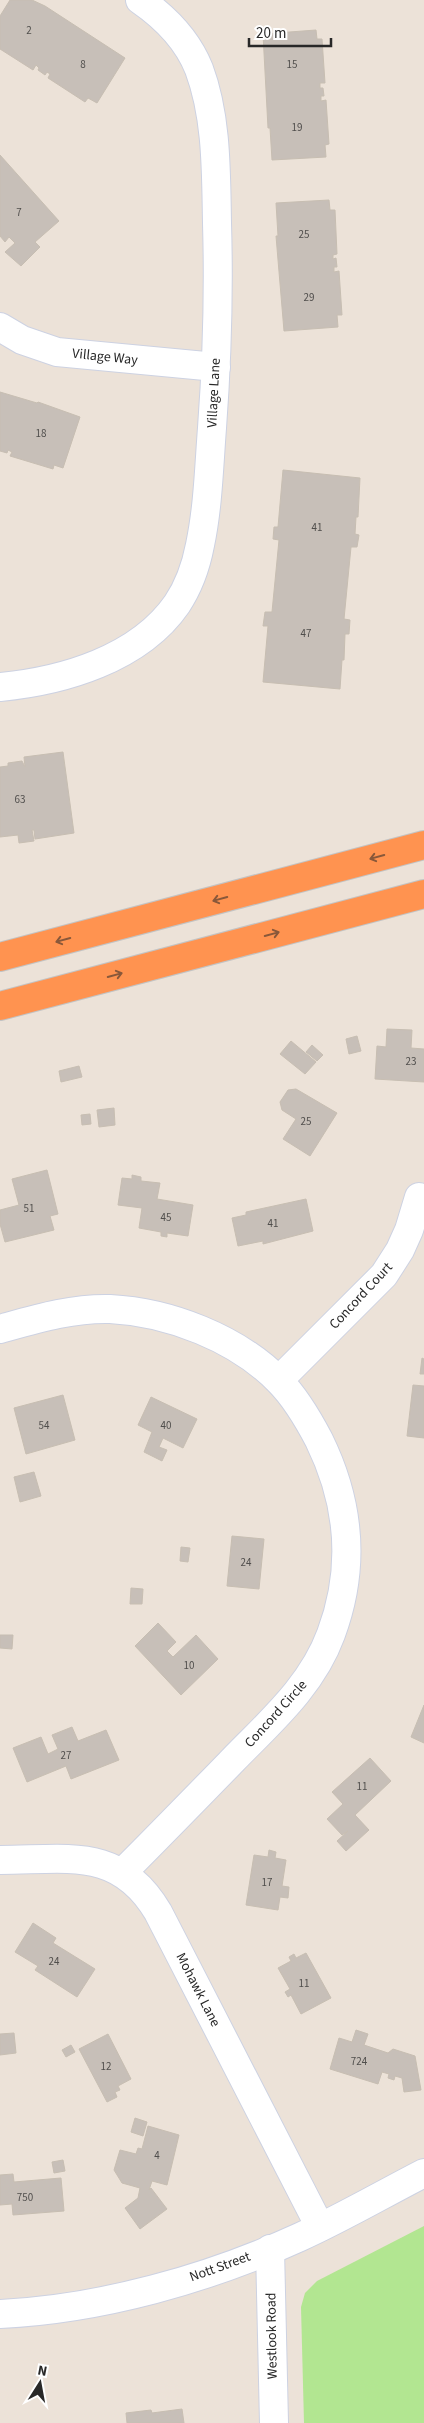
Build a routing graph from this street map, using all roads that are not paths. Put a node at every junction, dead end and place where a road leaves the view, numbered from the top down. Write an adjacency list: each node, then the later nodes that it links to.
1 (140, 0): 3 (street, Village Lane)
2 (0, 326): 3 (street, Village Way)
3 (216, 367): 4 (street, Village Lane)
4 (0, 687)
5 (424, 844): 7 (highway, one-way to 7)
6 (424, 894): 8 (highway, one-way to 6)
7 (0, 957)
8 (0, 1006)
9 (419, 1196): 11 (street, Concord Court)
10 (0, 1329): 11 (street, Concord Circle)
11 (279, 1380): 13 (street, Concord Circle)
12 (0, 1860): 13 (street, Mohawk Lane)
13 (124, 1872): 15 (street, Mohawk Lane)
14 (424, 2173): 15 (street, Nott Street)
15 (320, 2227): 16 (street, Nott Street)
16 (270, 2249): 17 (street, Nott Street); 18 (street, Westlook Road)
17 (0, 2314)
18 (274, 2423)

